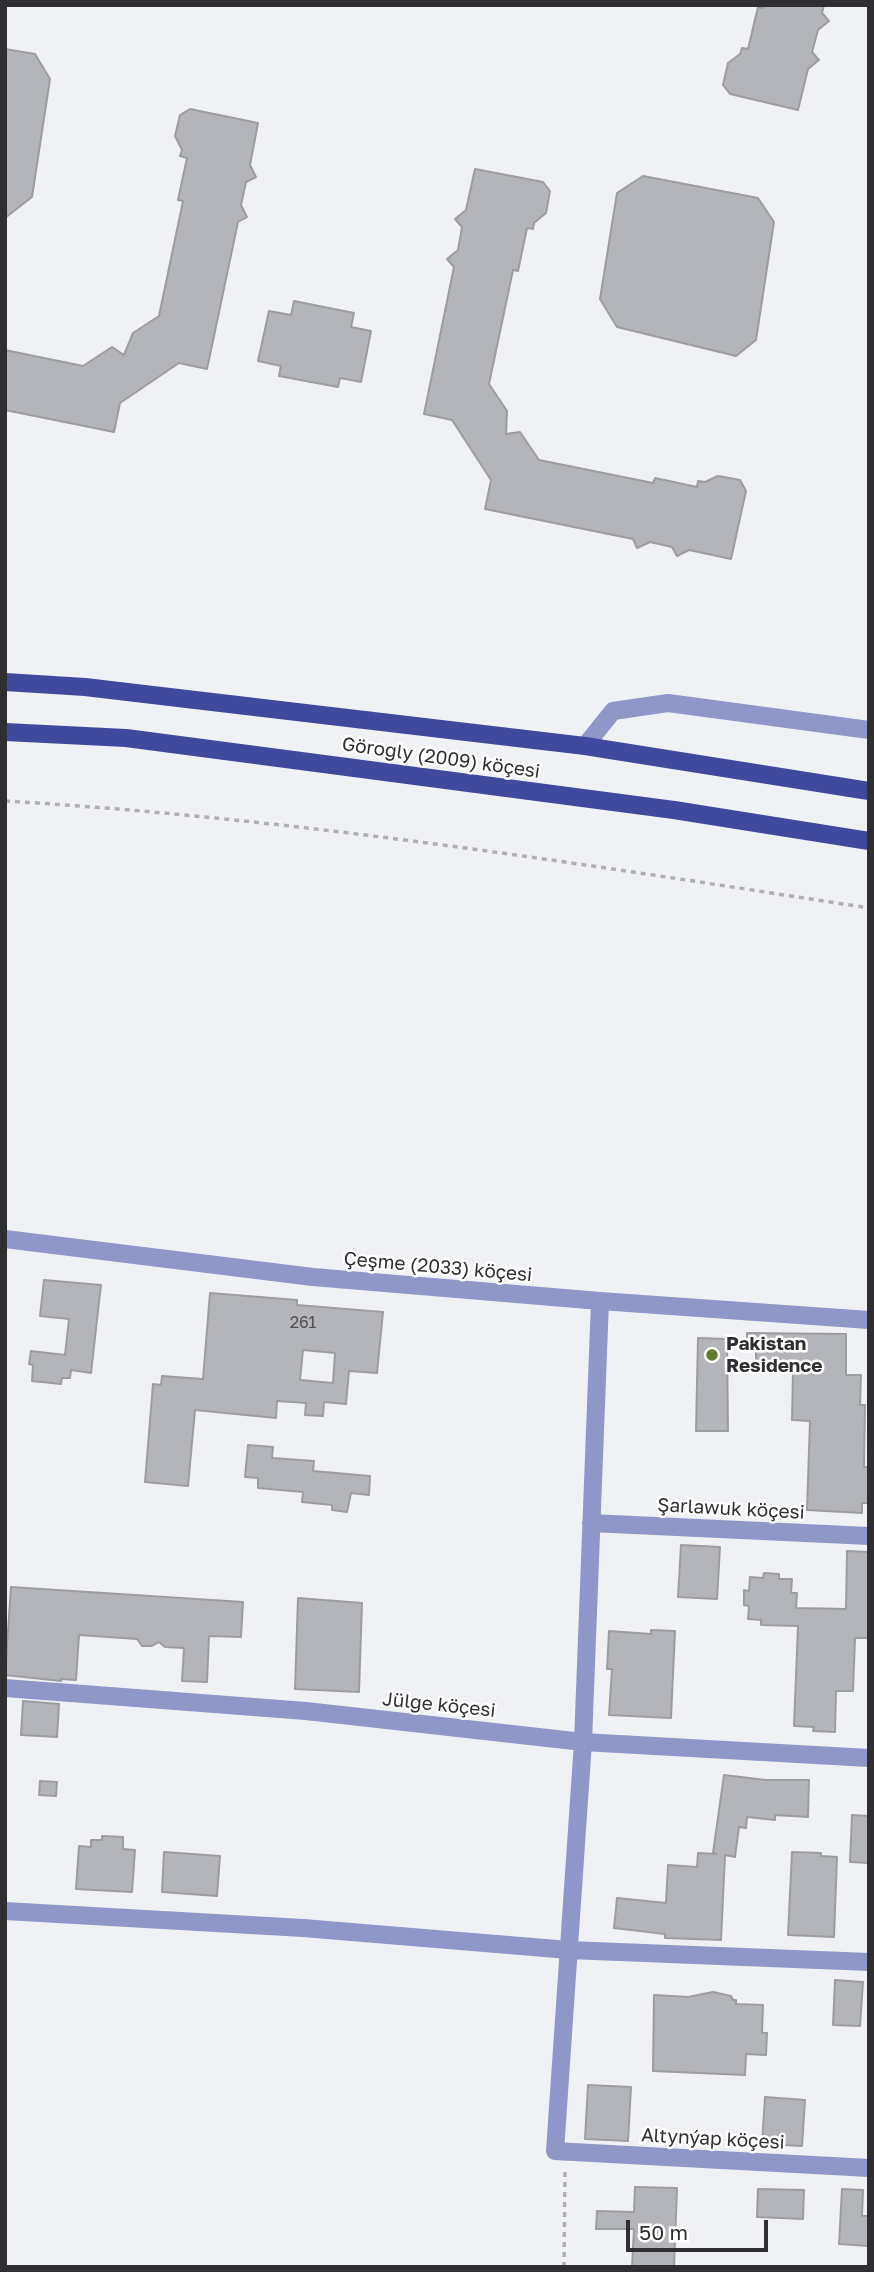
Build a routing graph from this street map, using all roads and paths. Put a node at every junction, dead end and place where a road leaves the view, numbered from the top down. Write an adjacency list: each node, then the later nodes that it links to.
1 (5, 682): 4 (main road, Görogly (2009) köçesi)
2 (869, 730): 4 (street)
3 (5, 732): 7 (main road, Görogly (2009) köçesi)
4 (585, 746): 5 (main road, Görogly (2009) köçesi)
5 (869, 791)
6 (5, 801): 8 (path)
7 (869, 841)
8 (869, 908)
9 (5, 1239): 10 (street, Çeşme (2033) köçesi)
10 (600, 1301): 11 (street, Çeşme (2033) köçesi); 12 (street)
11 (869, 1320)
12 (591, 1523): 13 (street, Şarlawuk köçesi); 15 (street)
13 (869, 1536)
14 (5, 1688): 15 (street, Jülge köçesi)
15 (583, 1742): 16 (street, Jülge köçesi); 18 (street)
16 (869, 1758)
17 (5, 1910): 18 (street)
18 (569, 1950): 19 (street); 20 (street)
19 (869, 1962)
20 (560, 2151): 21 (street, Altynýap köçesi); 22 (path)
21 (869, 2168)
22 (565, 2267)

